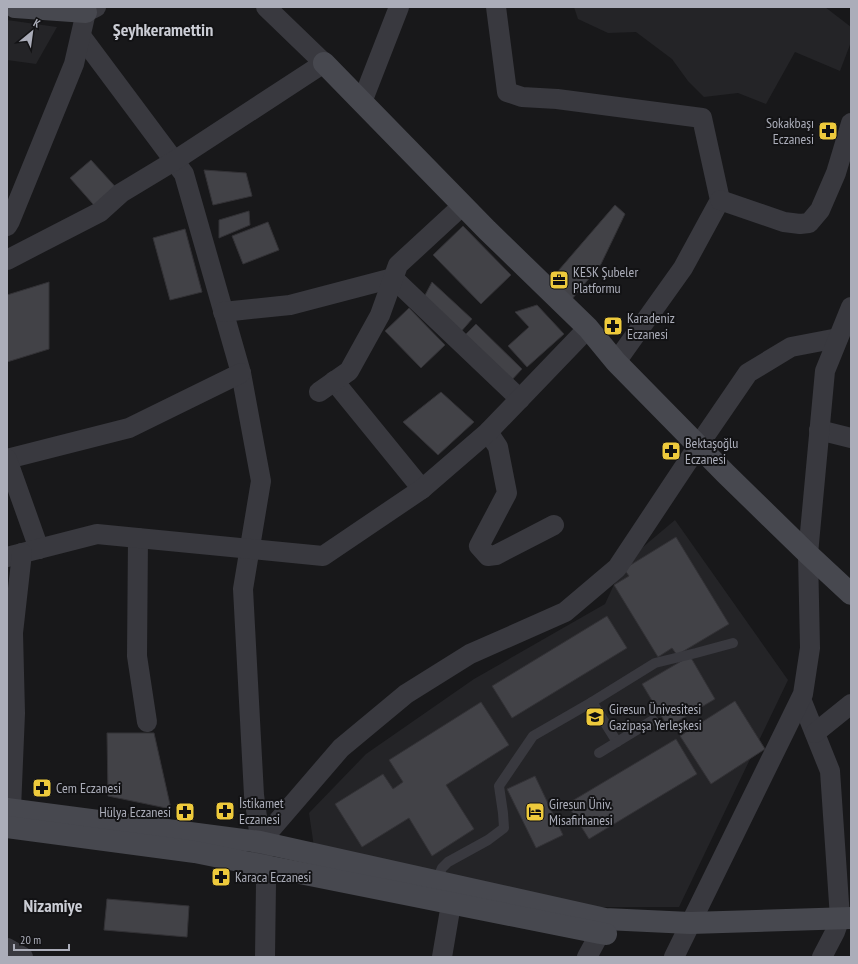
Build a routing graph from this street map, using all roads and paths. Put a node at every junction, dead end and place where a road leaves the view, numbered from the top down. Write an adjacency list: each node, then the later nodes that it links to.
1 (15, 7): 5 (street)
2 (266, 7): 7 (street)
3 (399, 7): 8 (street)
4 (496, 7): 11 (street)
5 (91, 9): 6 (street)
6 (81, 36): 10 (street); 13 (street)
7 (324, 64): 8 (street); 10 (street)
8 (362, 102): 12 (street)
9 (851, 124): 11 (street)
10 (174, 161): 14 (street); 17 (street)
11 (720, 200): 20 (street)
12 (463, 205): 15 (street); 18 (street)
13 (7, 226)
14 (7, 260)
15 (393, 278): 17 (street); 22 (street); 28 (street)
16 (851, 307): 19 (street)
17 (223, 312): 21 (street)
18 (588, 328): 20 (street); 22 (street)
19 (838, 338): 23 (street); 26 (street)
20 (616, 362): 26 (street)
21 (242, 374): 27 (street); 31 (street)
22 (520, 399): 24 (street)
23 (819, 430): 25 (street); 33 (street)
24 (488, 432): 28 (street); 29 (street)
25 (851, 438)
26 (698, 446): 33 (street); 46 (street)
27 (7, 459): 32 (street)
28 (422, 488): 31 (street)
29 (554, 525)
30 (138, 538): 31 (street); 32 (street); 41 (street)
31 (250, 548): 46 (street)
32 (23, 553): 35 (street)
33 (808, 554): 34 (street); 37 (street)
34 (851, 594)
35 (10, 633): 45 (street)
36 (733, 643): 38 (lane)
37 (801, 699): 42 (street); 51 (street)
38 (592, 702): 43 (lane); 48 (lane)
39 (851, 704): 42 (street)
40 (653, 720): 43 (lane)
41 (147, 722)
42 (815, 733): 50 (street)
43 (617, 742): 44 (lane)
44 (599, 753)
45 (8, 820): 46 (street); 47 (street)
46 (260, 842): 47 (street); 48 (street)
47 (264, 866): 49 (street); 55 (street)
48 (436, 882): 51 (street)
49 (451, 904): 52 (street); 56 (street)
50 (844, 925): 51 (street); 59 (street)
51 (687, 929): 52 (street); 58 (street)
52 (600, 933): 57 (street)
53 (7, 948): 54 (street)
54 (23, 957)
55 (265, 957)
56 (442, 957)
57 (587, 957)
58 (674, 957)
59 (822, 957)

